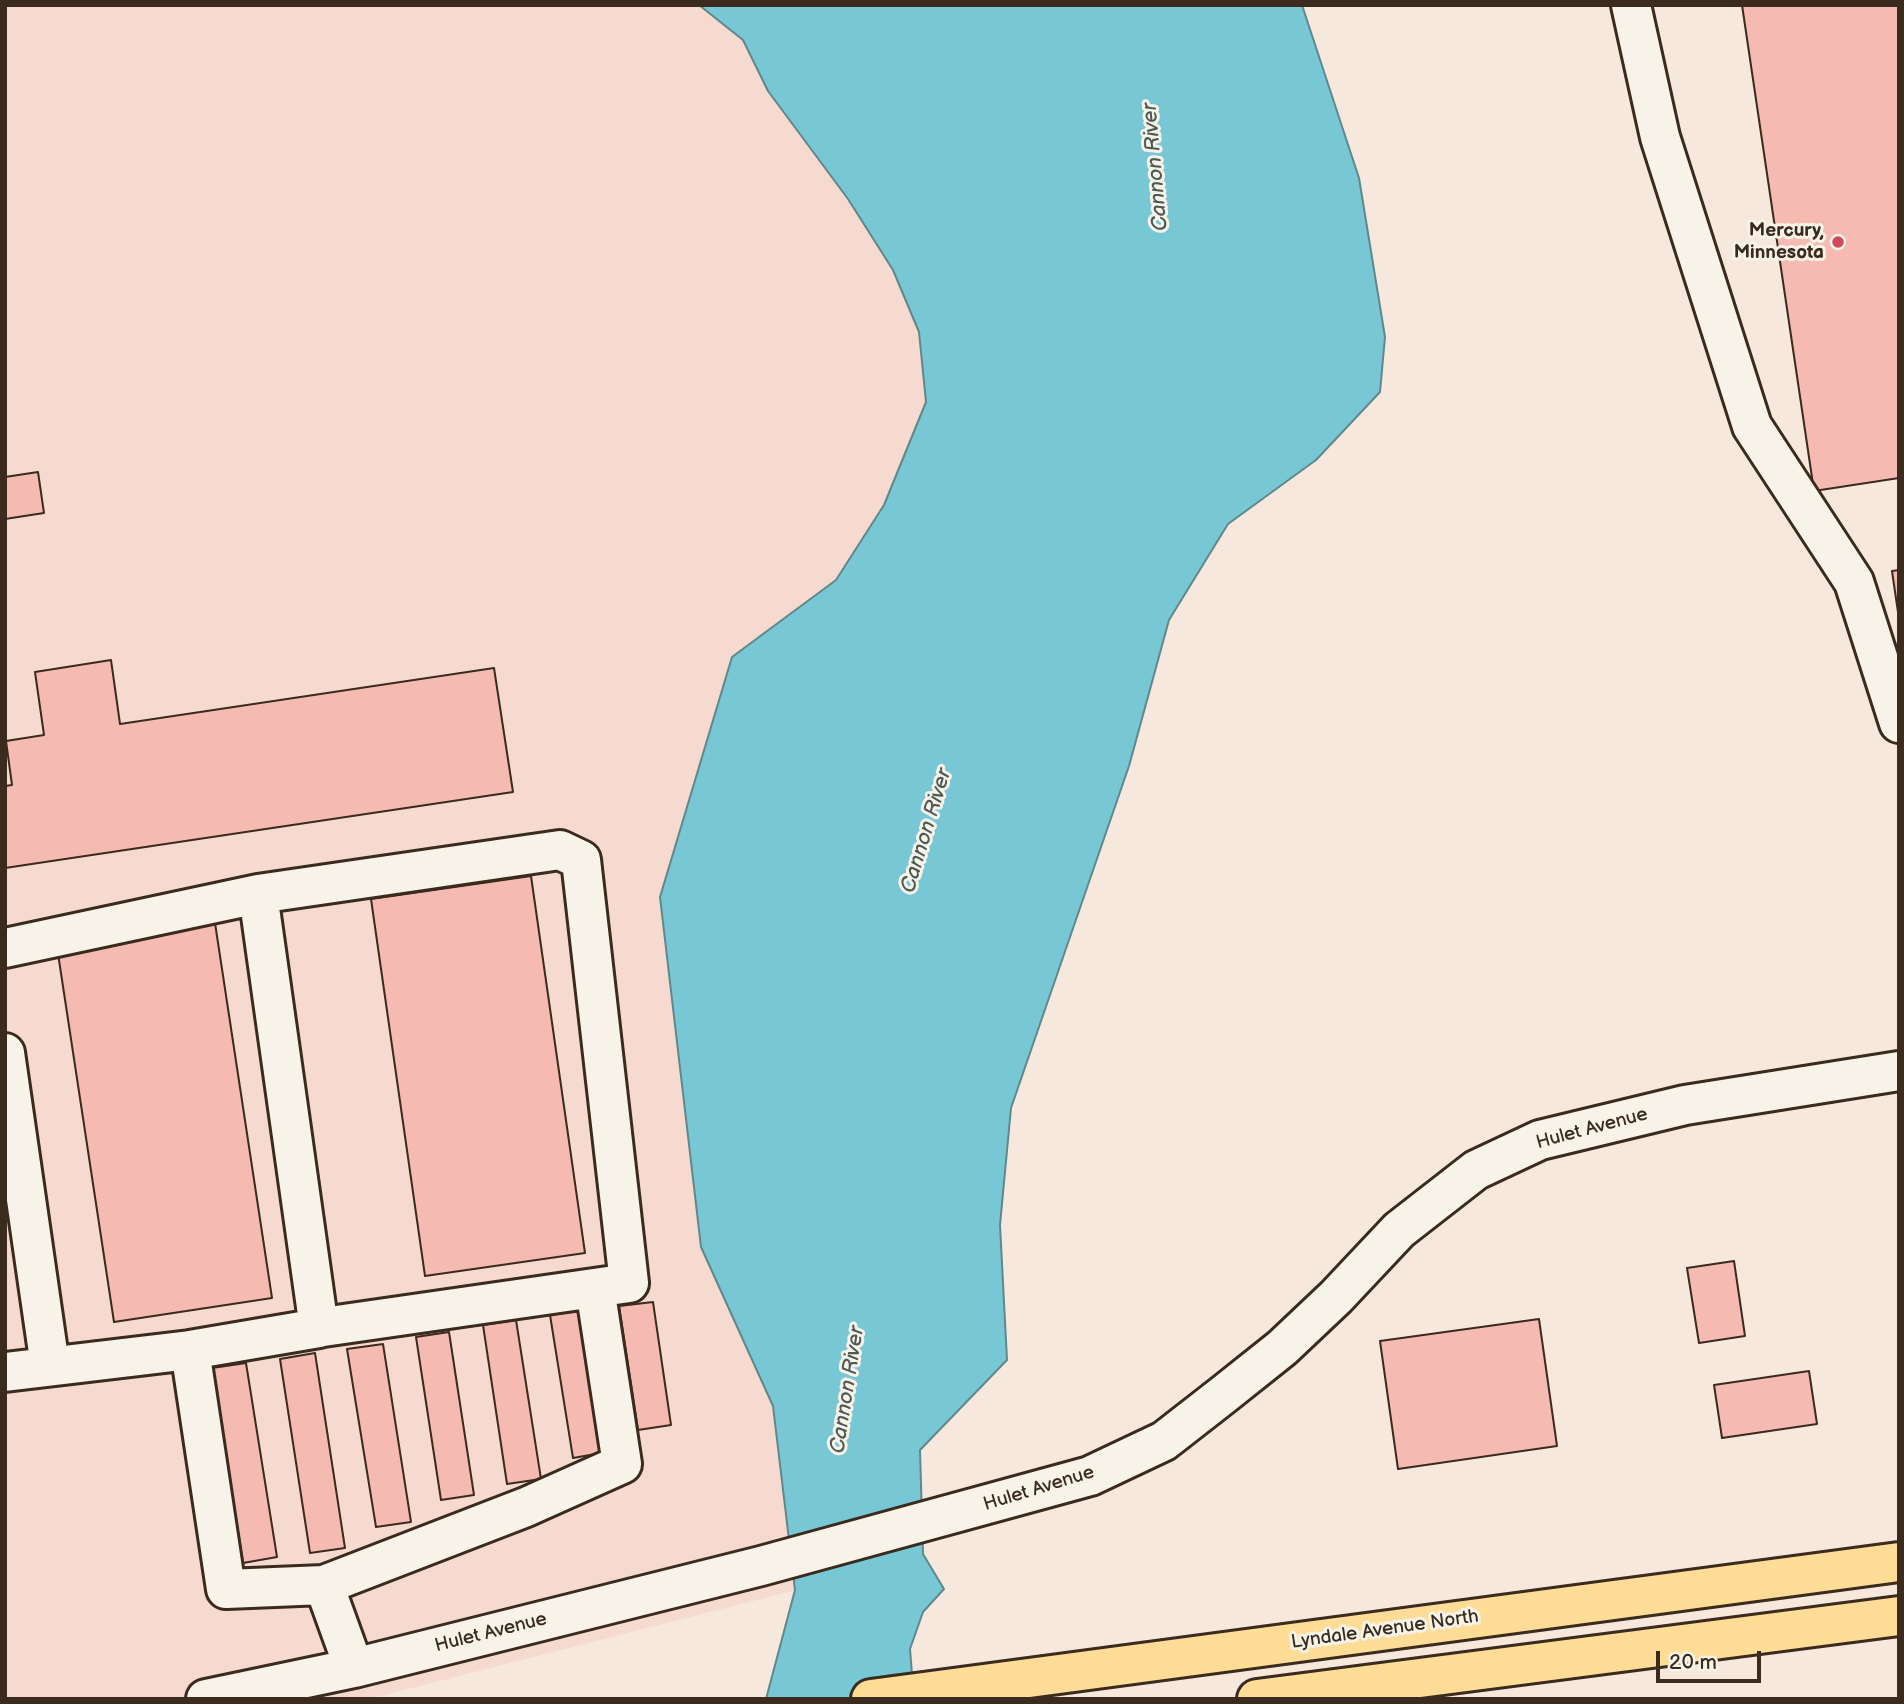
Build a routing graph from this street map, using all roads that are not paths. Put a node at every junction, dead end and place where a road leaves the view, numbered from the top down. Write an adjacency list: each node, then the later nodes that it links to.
1 (1631, 5): 2 (street)
2 (1899, 723)
3 (258, 894): 4 (street); 7 (street); 8 (street)
4 (5, 948)
5 (5, 1053): 10 (street)
6 (1899, 1071): 15 (street, Hulet Avenue)
7 (595, 1288): 8 (street); 13 (street)
8 (316, 1328): 9 (street)
9 (190, 1350): 10 (street); 13 (street)
10 (50, 1366): 11 (street)
11 (5, 1371)
12 (1899, 1562): 17 (highway, Lyndale Avenue North)
13 (324, 1585): 15 (street)
14 (1899, 1616): 18 (highway)
15 (354, 1668): 16 (street, Hulet Avenue)
16 (206, 1699)
17 (870, 1699)
18 (1257, 1699)

